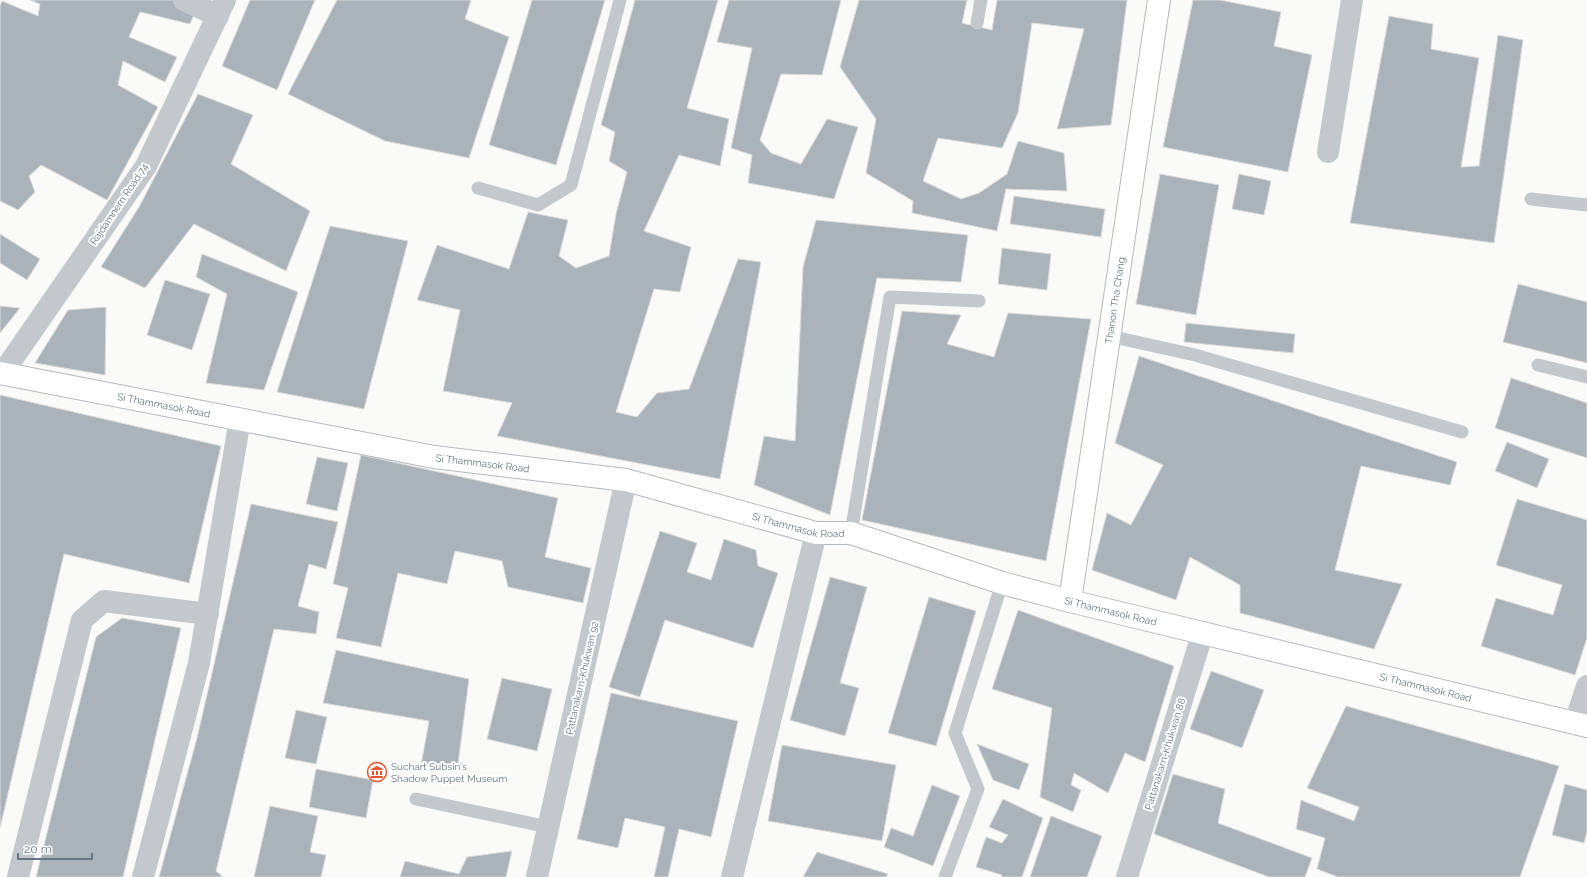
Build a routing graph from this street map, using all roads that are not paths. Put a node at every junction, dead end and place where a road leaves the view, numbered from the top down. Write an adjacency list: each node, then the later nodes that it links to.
1 (184, 0): 6 (street)
2 (620, 0): 9 (lane)
3 (981, 0): 7 (lane)
4 (1159, 0): 13 (street, Thanon Tha Chang)
5 (1352, 0): 8 (street)
6 (222, 8): 15 (street, Rajdamnern Road 74)
7 (977, 23)
8 (1328, 152)
9 (478, 188)
10 (1531, 199): 11 (lane)
11 (1587, 205)
12 (979, 301): 21 (lane)
13 (1109, 336): 18 (lane); 23 (street, Thanon Tha Chang)
14 (1538, 365): 16 (lane)
15 (1, 373): 17 (street, Si Thammasok Road)
16 (1587, 377)
17 (240, 419): 19 (street, Si Thammasok Road); 24 (street)
18 (1462, 432)
19 (626, 480): 20 (street, Si Thammasok Road); 29 (street, Pattanakarn-Khukwan 92)
20 (816, 532): 21 (street, Si Thammasok Road); 33 (street)
21 (851, 533): 22 (street, Si Thammasok Road)
22 (1002, 582): 23 (street, Si Thammasok Road); 34 (lane)
23 (1070, 601): 25 (street, Si Thammasok Road)
24 (208, 614): 30 (street); 31 (street)
25 (1202, 632): 27 (street, Si Thammasok Road); 35 (street, Pattanakarn-Khukwan 88)
26 (1587, 686): 27 (street)
27 (1581, 724)
28 (416, 800): 29 (lane)
29 (548, 827): 32 (street, Pattanakarn-Khukwan 92)
30 (18, 877)
31 (143, 877)
32 (537, 877)
33 (732, 877)
34 (945, 877)
35 (1127, 877)

